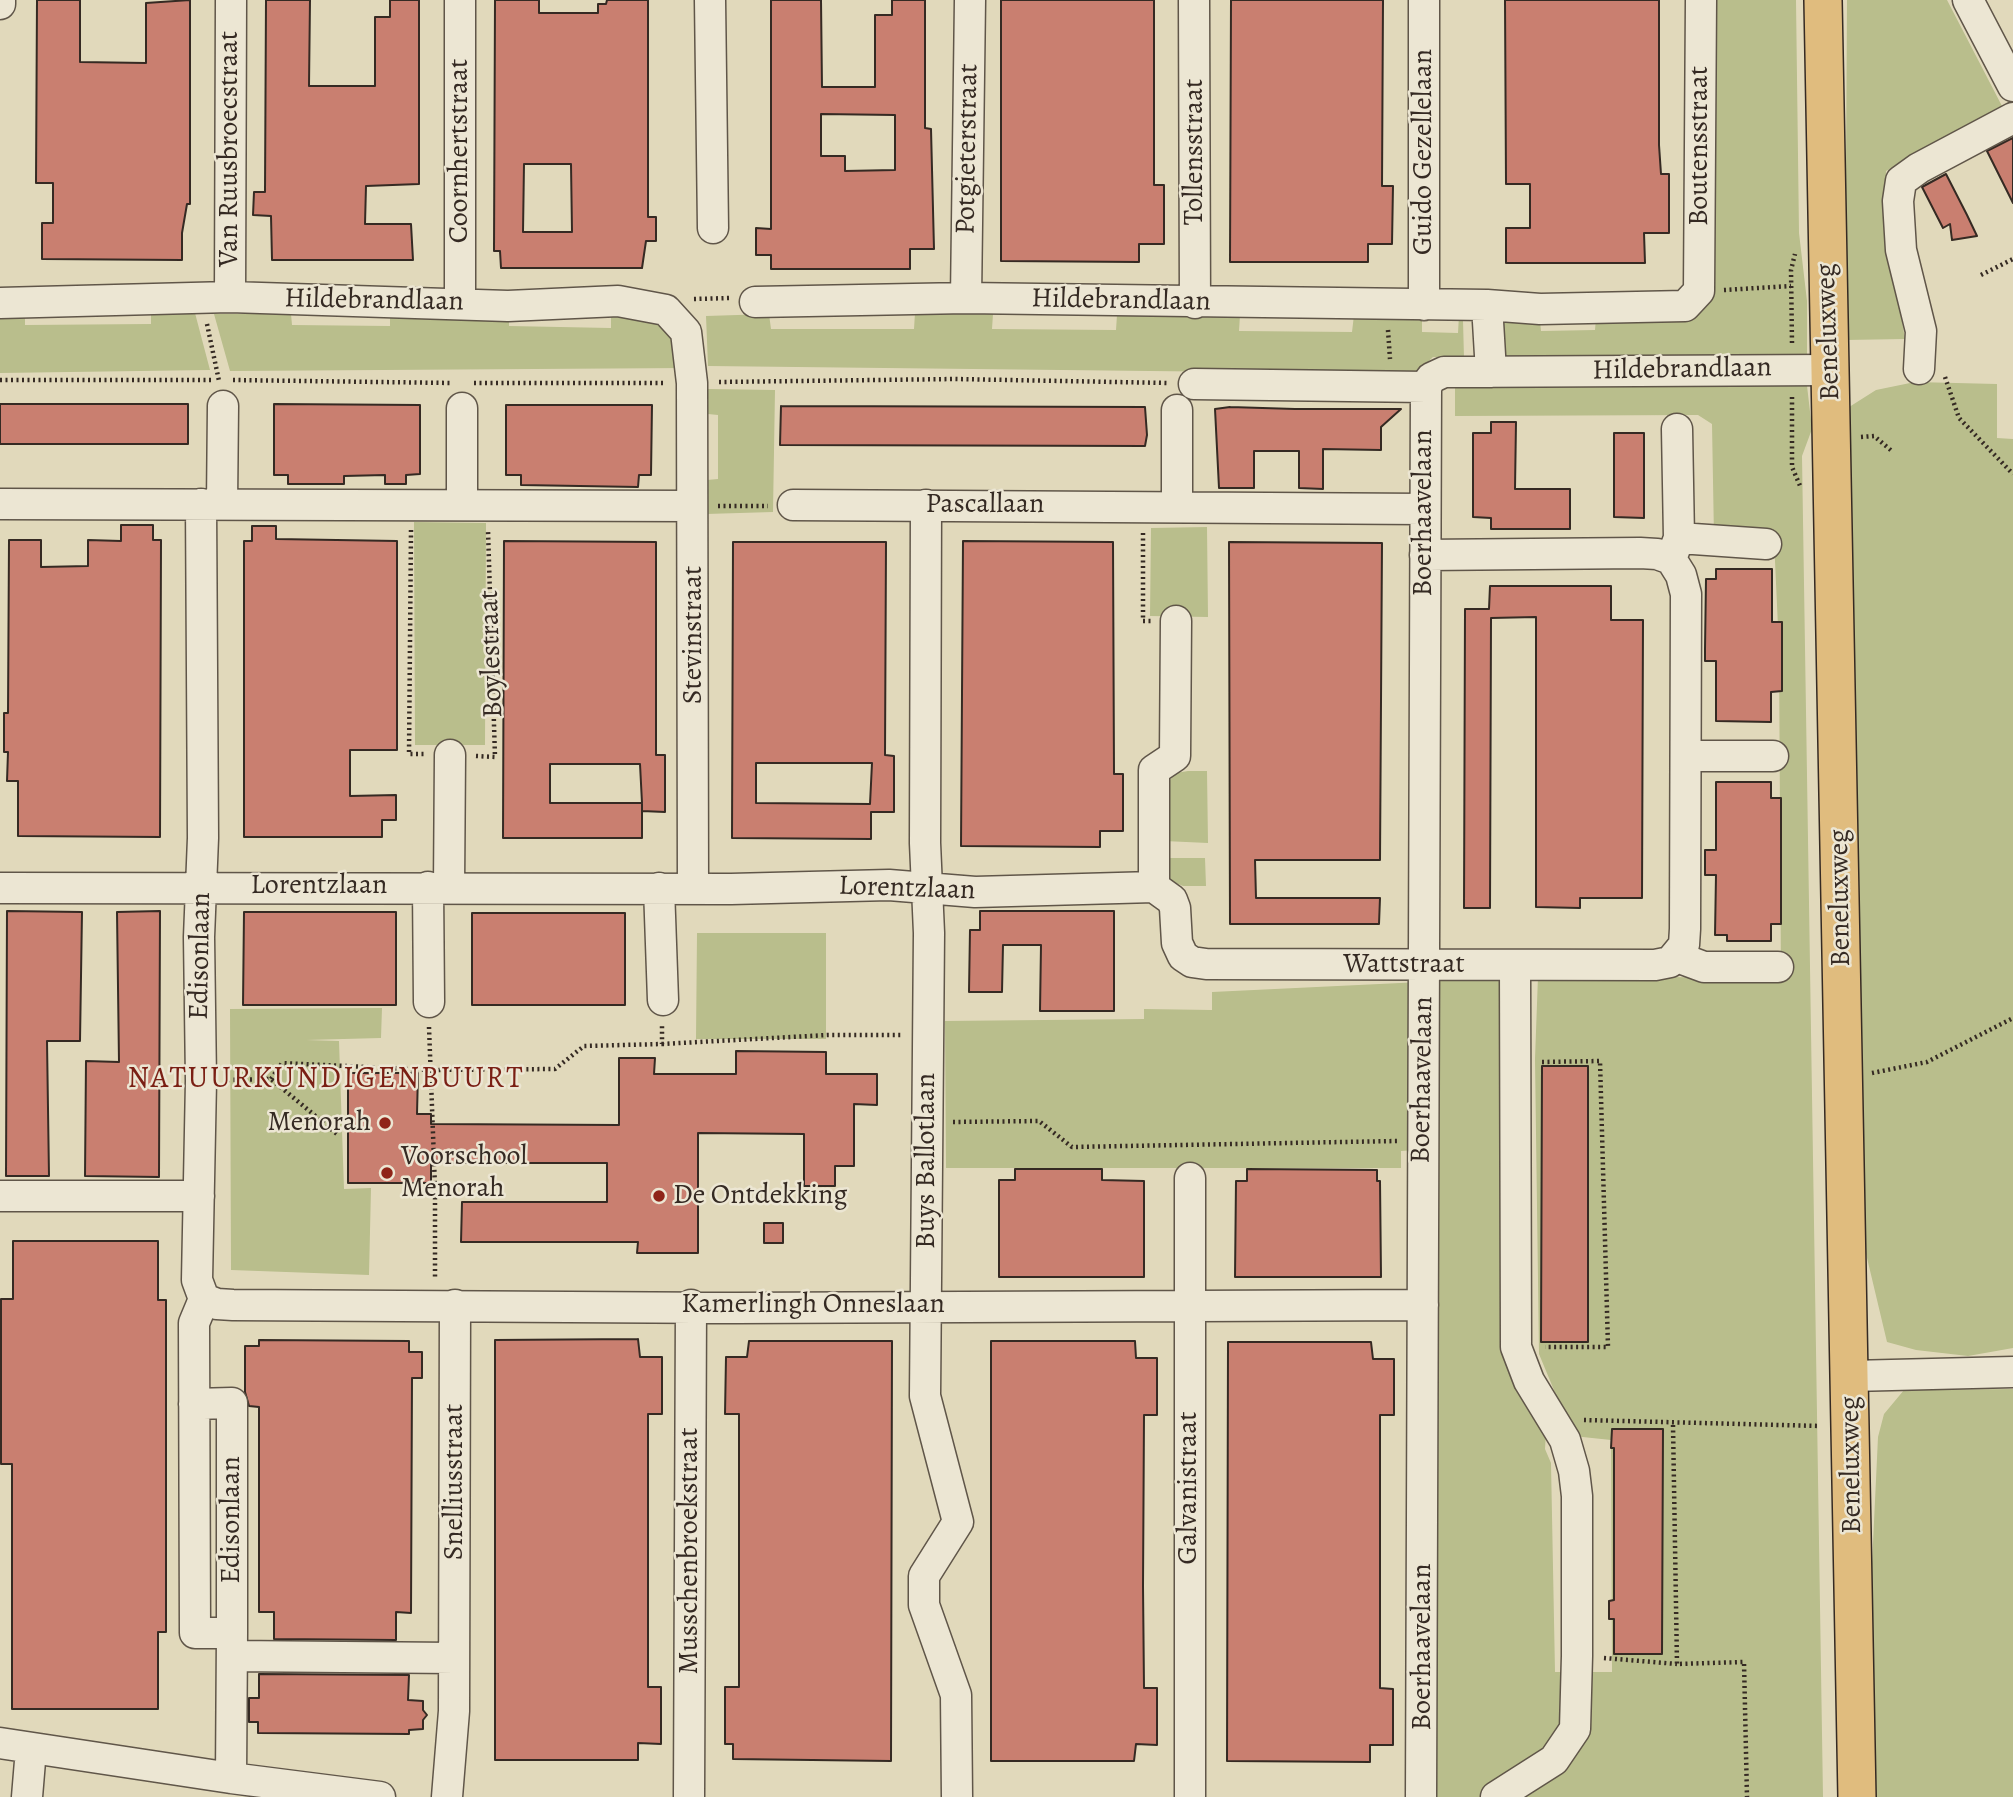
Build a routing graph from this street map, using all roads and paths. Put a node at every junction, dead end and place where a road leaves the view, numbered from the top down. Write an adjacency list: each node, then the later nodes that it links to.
1 (231, 0): 18 (street, Van Ruusbroecstraat)
2 (460, 0): 19 (street, Coornhertstraat)
3 (710, 0): 12 (street)
4 (970, 0): 17 (street, Potgieterstraat)
5 (1194, 0): 22 (street, Tollensstraat)
6 (1424, 0): 24 (street, Guido Gezellelaan)
7 (1701, 0): 16 (street, Boutensstraat)
8 (1823, 0): 28 (main road, Beneluxweg)
9 (1968, 0): 10 (street)
10 (2013, 86)
11 (2013, 118): 27 (street)
12 (713, 228)
13 (2013, 259): 14 (path)
14 (1981, 275)
15 (1791, 286): 16 (path)
16 (1699, 291): 25 (street, Hildebrandlaan)
17 (966, 298): 20 (street, Hildebrandlaan); 22 (street, Hildebrandlaan)
18 (216, 299): 19 (street, Hildebrandlaan); 21 (street, Hildebrandlaan); 35 (path)
19 (460, 302): 26 (street, Hildebrandlaan)
20 (755, 302): 26 (path)
21 (0, 303)
22 (1195, 303): 23 (street, Hildebrandlaan)
23 (1387, 304): 24 (street, Hildebrandlaan); 34 (path)
24 (1424, 305): 25 (street, Hildebrandlaan)
25 (1487, 305): 29 (street)
26 (666, 310): 32 (street)
27 (1931, 369): 41 (path)
28 (1830, 370): 29 (street, Hildebrandlaan); 95 (main road, Beneluxweg)
29 (1491, 372): 31 (street, Hildebrandlaan)
30 (0, 380): 35 (path)
31 (1435, 380): 34 (street, Hildebrandlaan); 51 (street, Boerhaavelaan)
32 (692, 383): 33 (path); 35 (path); 48 (street, Stevinstraat)
33 (1195, 384): 34 (street, Hildebrandlaan)
34 (1391, 386)
35 (221, 393): 43 (street)
36 (462, 408): 45 (street)
37 (1177, 411): 50 (street)
38 (1677, 429): 53 (street)
39 (1858, 438): 40 (path)
40 (1892, 452)
41 (2013, 474)
42 (0, 504): 43 (street)
43 (212, 504): 44 (street); 59 (street, Edisonlaan)
44 (411, 505): 45 (street); 56 (path, Boylestraat)
45 (474, 505): 48 (street); 56 (path, Boylestraat)
46 (793, 505): 47 (street, Pascallaan); 48 (path)
47 (926, 505): 49 (street, Pascallaan); 65 (street, Buys Ballotlaan)
48 (692, 506): 64 (street, Stevinstraat)
49 (1143, 506): 50 (street, Pascallaan); 55 (path)
50 (1177, 506): 51 (street, Pascallaan)
51 (1425, 509): 54 (street, Boerhaavelaan)
52 (1766, 544): 53 (street)
53 (1675, 549): 54 (street); 57 (street)
54 (1425, 555): 67 (street, Boerhaavelaan)
55 (1176, 621): 61 (street)
56 (450, 755): 60 (street)
57 (1686, 755): 58 (street); 66 (street)
58 (1773, 756)
59 (201, 887): 60 (street, Lorentzlaan); 62 (street, Lorentzlaan); 79 (street, Edisonlaan)
60 (439, 887): 63 (street, Lorentzlaan); 71 (street, Lorentzlaan)
61 (1154, 887): 65 (street, Lorentzlaan); 67 (street, Wattstraat)
62 (0, 888)
63 (660, 888): 64 (street, Lorentzlaan); 70 (street)
64 (693, 888): 65 (street, Lorentzlaan)
65 (927, 888): 73 (street, Buys Ballotlaan)
66 (1674, 960): 68 (street, Wattstraat); 69 (street)
67 (1424, 965): 68 (street, Wattstraat); 82 (street, Boerhaavelaan)
68 (1516, 965): 75 (street)
69 (1778, 967)
70 (663, 1000): 74 (path)
71 (429, 1002): 76 (path)
72 (2013, 1018): 77 (path)
73 (928, 1035): 74 (path); 80 (street, Buys Ballotlaan)
74 (662, 1044): 76 (path)
75 (1514, 1063): 93 (street); 93 (path)
76 (429, 1070): 78 (path); 86 (path)
77 (1868, 1074)
78 (271, 1079): 79 (path); 81 (path)
79 (201, 1081): 85 (street, Edisonlaan)
80 (928, 1122): 82 (path); 88 (street, Buys Ballotlaan)
81 (337, 1134)
82 (1423, 1140): 92 (street, Boerhaavelaan)
83 (1190, 1178): 89 (street, Galvanistraat)
84 (0, 1196): 85 (street)
85 (198, 1196): 87 (street, Edisonlaan)
86 (435, 1280)
87 (204, 1299): 90 (street, Kamerlingh Onneslaan); 99 (street, Edisonlaan)
88 (923, 1304): 89 (street, Kamerlingh Onneslaan); 91 (street, Kamerlingh Onneslaan); 111 (street, Buys Ballotlaan)
89 (1189, 1304): 92 (street, Kamerlingh Onneslaan); 112 (street, Galvanistraat)
90 (456, 1305): 91 (street, Kamerlingh Onneslaan); 101 (street, Snelliusstraat)
91 (691, 1305): 110 (street, Musschenbroekstraat)
92 (1423, 1305): 113 (street, Boerhaavelaan)
93 (1516, 1347): 96 (street)
94 (2013, 1372): 95 (street)
95 (1850, 1376): 116 (main road, Beneluxweg)
96 (1551, 1419): 97 (path); 100 (street)
97 (1673, 1424): 98 (path); 102 (path)
98 (1830, 1426)
99 (232, 1644): 101 (street, Edisonlaan); 105 (street)
100 (1577, 1656): 102 (path); 114 (street)
101 (454, 1658): 109 (street, Snelliusstraat)
102 (1677, 1664): 115 (path)
103 (0, 1743): 104 (street)
104 (31, 1749): 105 (street); 107 (street)
105 (231, 1778): 106 (street)
106 (285, 1791): 108 (street)
107 (27, 1797)
108 (380, 1797)
109 (447, 1797)
110 (689, 1797)
111 (957, 1797)
112 (1190, 1797)
113 (1421, 1797)
114 (1496, 1797)
115 (1746, 1797)
116 (1857, 1797)

